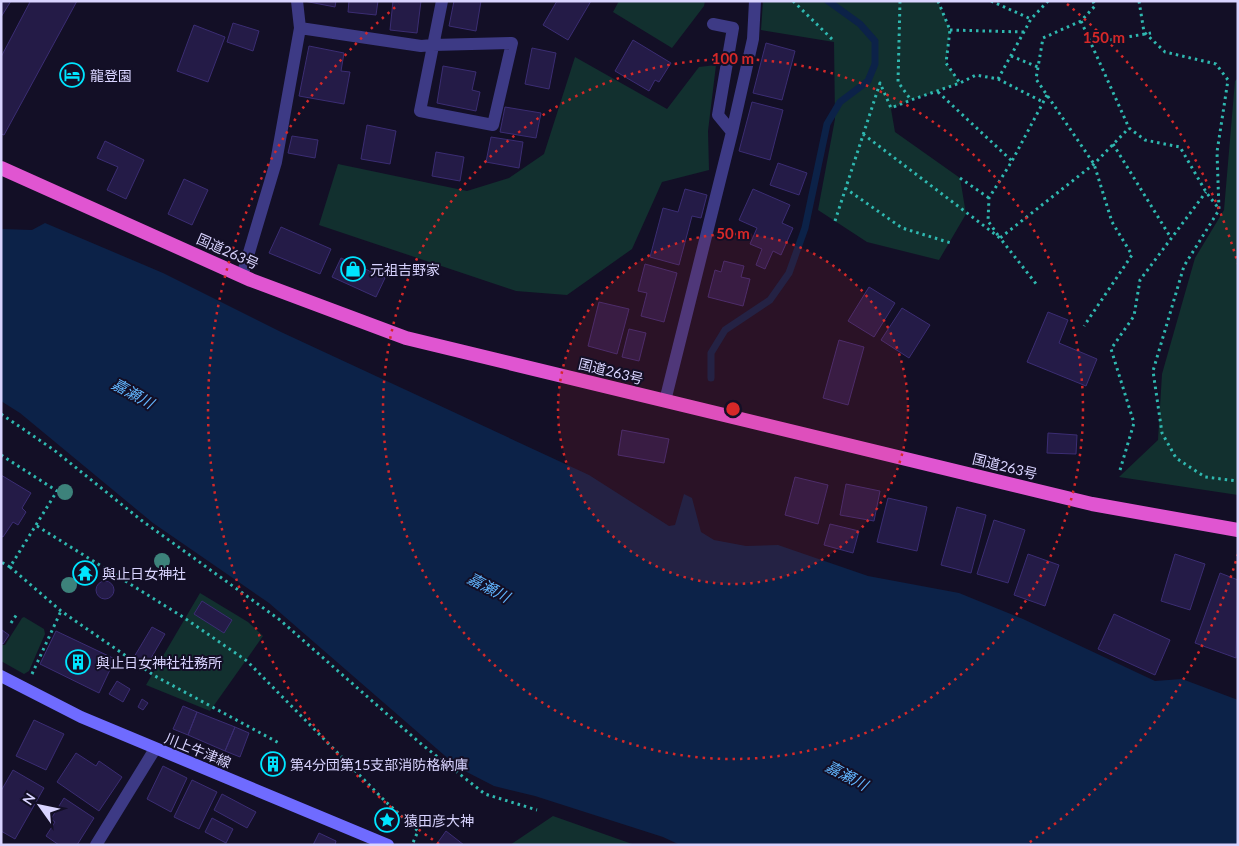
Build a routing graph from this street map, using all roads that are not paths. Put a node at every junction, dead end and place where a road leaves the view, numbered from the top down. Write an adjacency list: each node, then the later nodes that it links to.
1 (297, 1): 5 (street)
2 (442, 1): 6 (street)
3 (755, 1): 7 (street)
4 (713, 24): 7 (street)
5 (300, 28): 6 (street); 9 (street)
6 (433, 46): 6 (street)
7 (732, 132): 10 (street)
8 (1, 168): 9 (highway, 国道263号)
9 (242, 276): 10 (highway, 国道263号)
10 (666, 401): 11 (highway, 国道263号)
11 (1238, 530)
12 (1, 676): 13 (main road, 川上牛津線)
13 (155, 749): 14 (street); 15 (main road, 川上牛津線)
14 (96, 845)
15 (388, 845)

